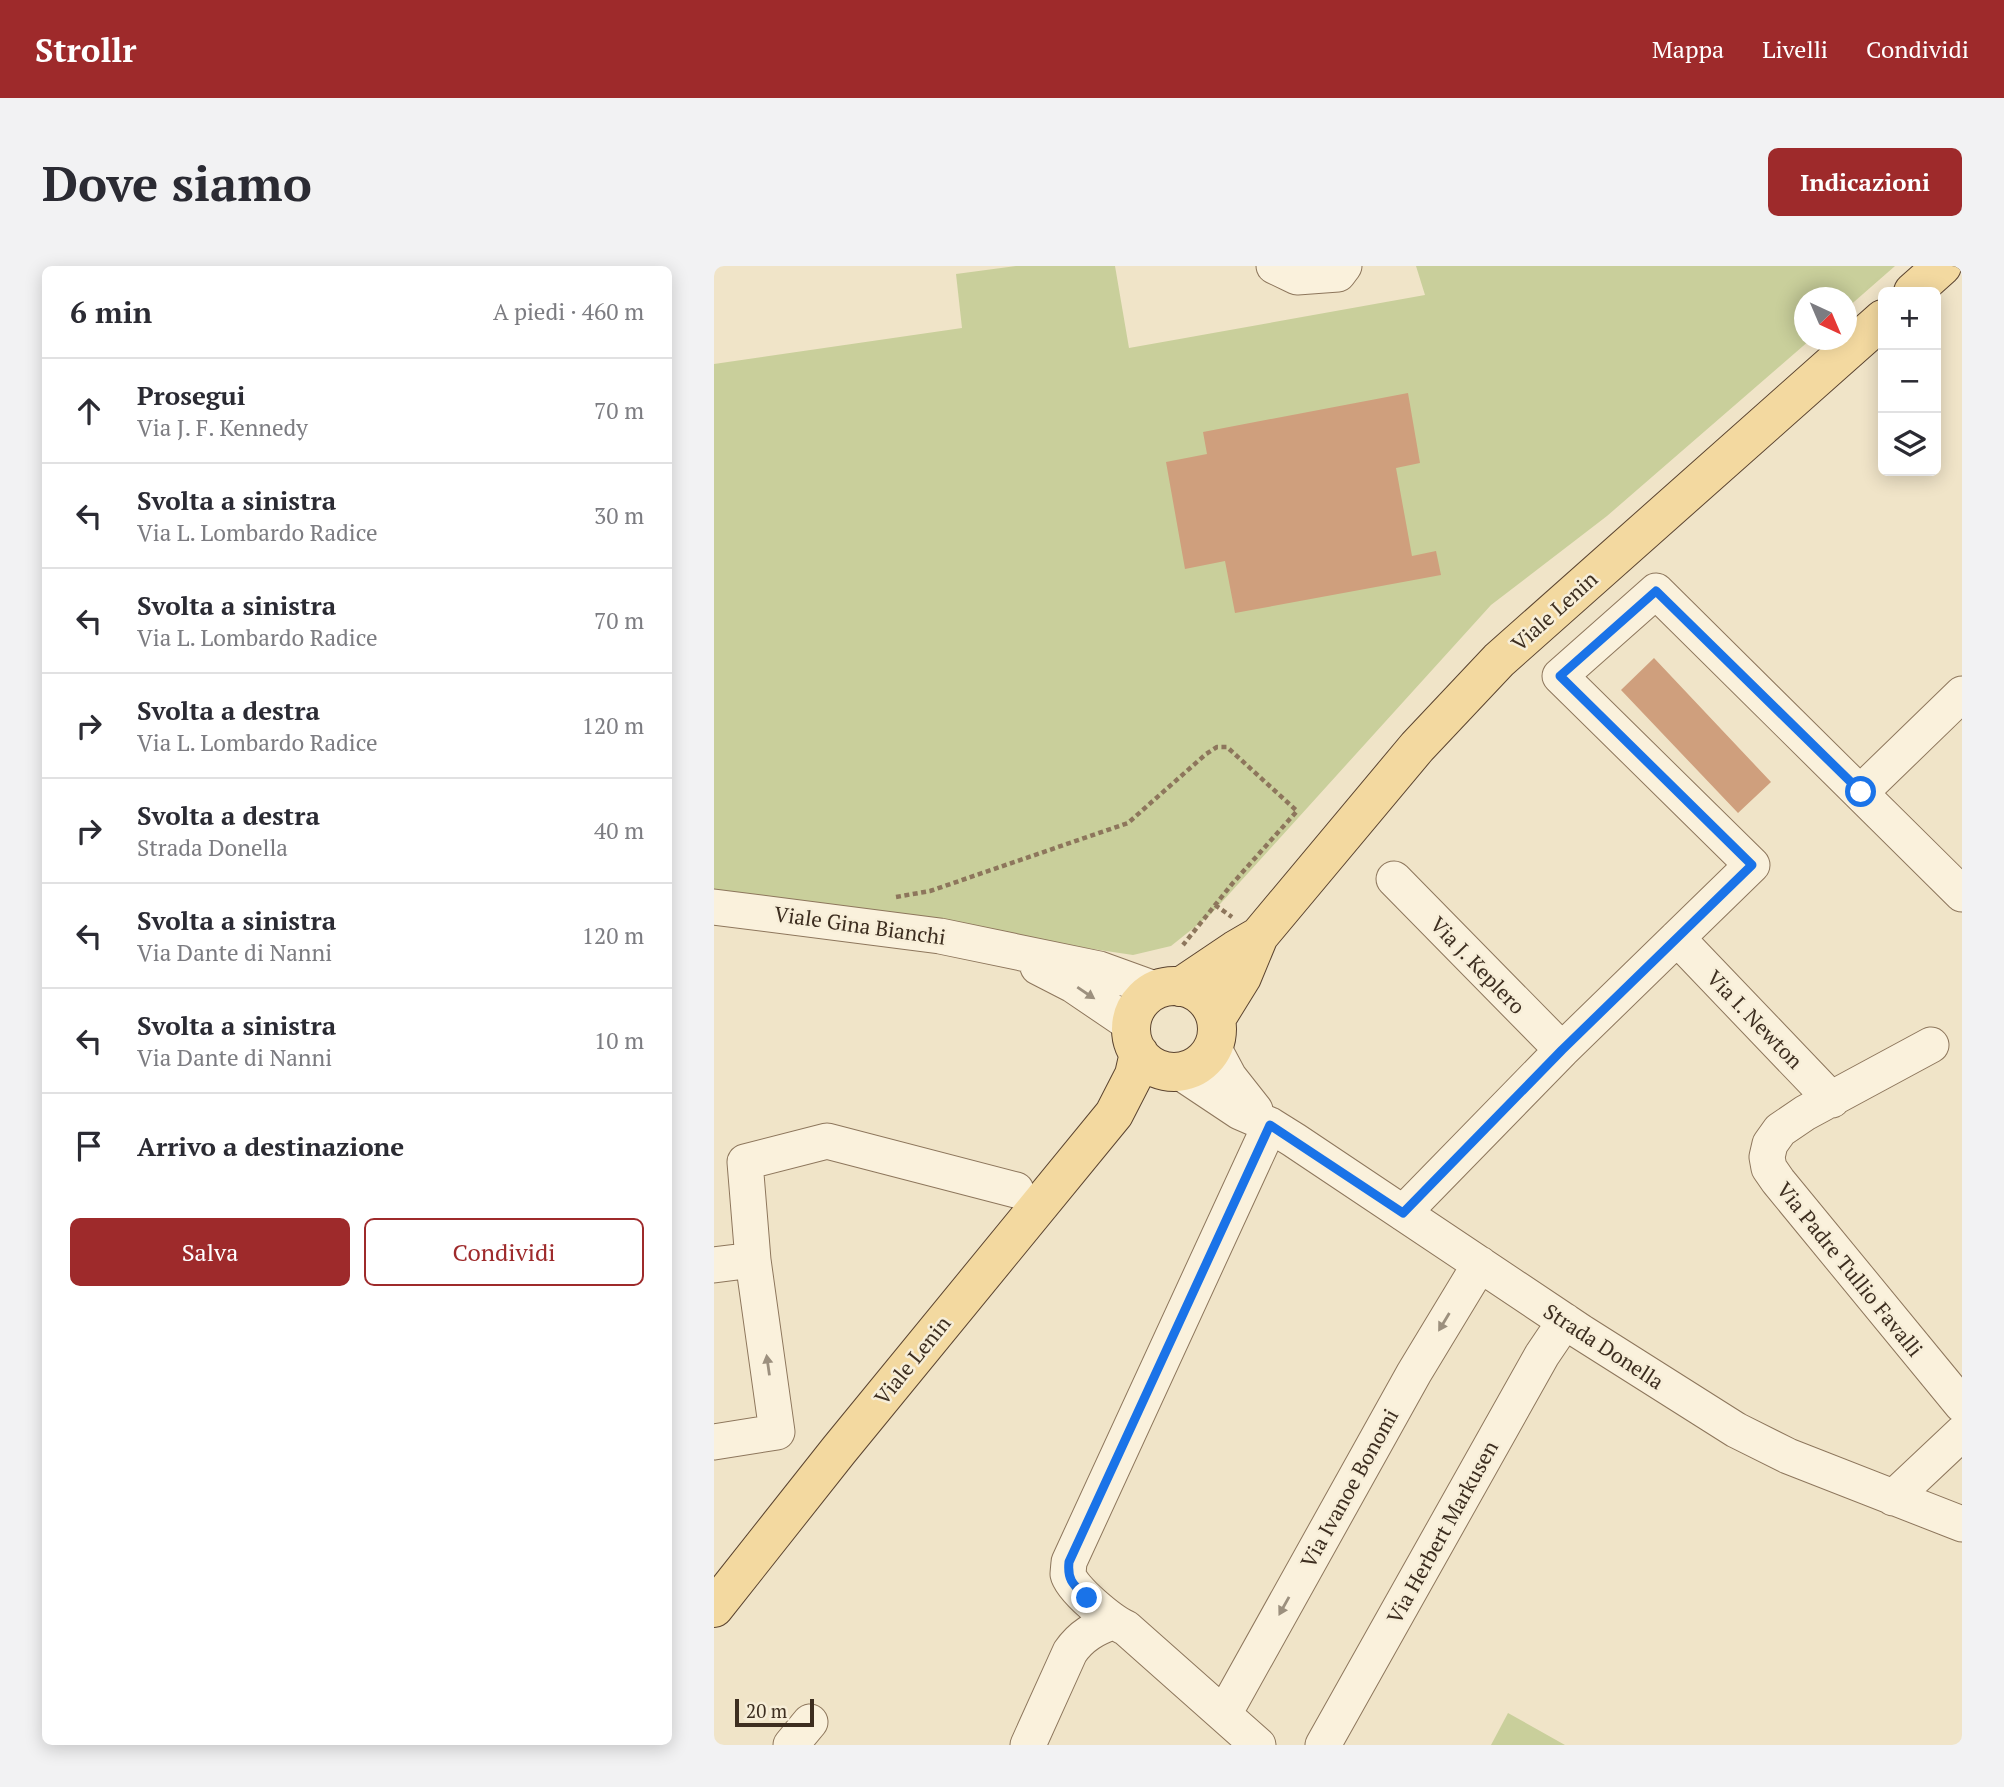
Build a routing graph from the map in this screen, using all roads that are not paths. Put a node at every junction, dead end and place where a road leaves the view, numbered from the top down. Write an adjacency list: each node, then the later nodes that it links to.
1 (1274, 266): 2 (street)
2 (1345, 266)
3 (1942, 266): 4 (main road)
4 (1919, 287)
5 (1878, 322): 11 (main road, Viale Lenin)
6 (1962, 694): 7 (street)
7 (1861, 792): 9 (street); 12 (street)
8 (1394, 879): 17 (street, Via J. Keplero)
9 (1962, 894)
10 (714, 907): 13 (street, Viale Gina Bianchi)
11 (1259, 936): 14 (main road, Viale Lenin); 15 (main road, Viale Lenin)
12 (1677, 938): 17 (street); 19 (street, Via I. Newton)
13 (1004, 948): 14 (street, Viale Gina Bianchi); 18 (street, one-way to 18)
14 (1169, 988): 15 (main road); 18 (main road, Viale Lenin)
15 (1215, 1033): 18 (main road, Viale Lenin); 20 (street)
16 (1931, 1045): 19 (street, Via Padre Tullio Favalli)
17 (1562, 1050): 22 (street)
18 (1154, 1055): 20 (street); 33 (main road, Viale Lenin)
19 (1832, 1100): 27 (street, Via Padre Tullio Favalli)
20 (1270, 1125): 22 (street, Strada Donella); 32 (street)
21 (1016, 1190): 23 (street)
22 (1403, 1213): 24 (street, Strada Donella)
23 (753, 1260): 25 (street); 29 (street, one-way to 23)
24 (1480, 1264): 26 (street, Strada Donella); 36 (street, Via Ivanoe Bonomi, one-way to 36)
25 (714, 1265)
26 (1564, 1321): 30 (street, Strada Donella); 39 (street, Via Herbert Markusen)
27 (1962, 1405)
28 (1962, 1433): 30 (street)
29 (714, 1442)
30 (1893, 1498): 31 (street, Strada Donella)
31 (1962, 1524)
32 (1073, 1584): 34 (street); 35 (street)
33 (714, 1608)
34 (1113, 1622): 35 (street); 36 (street)
35 (1072, 1649): 37 (street)
36 (1224, 1714): 38 (street)
37 (1028, 1745)
38 (1258, 1745)
39 (1323, 1745)

